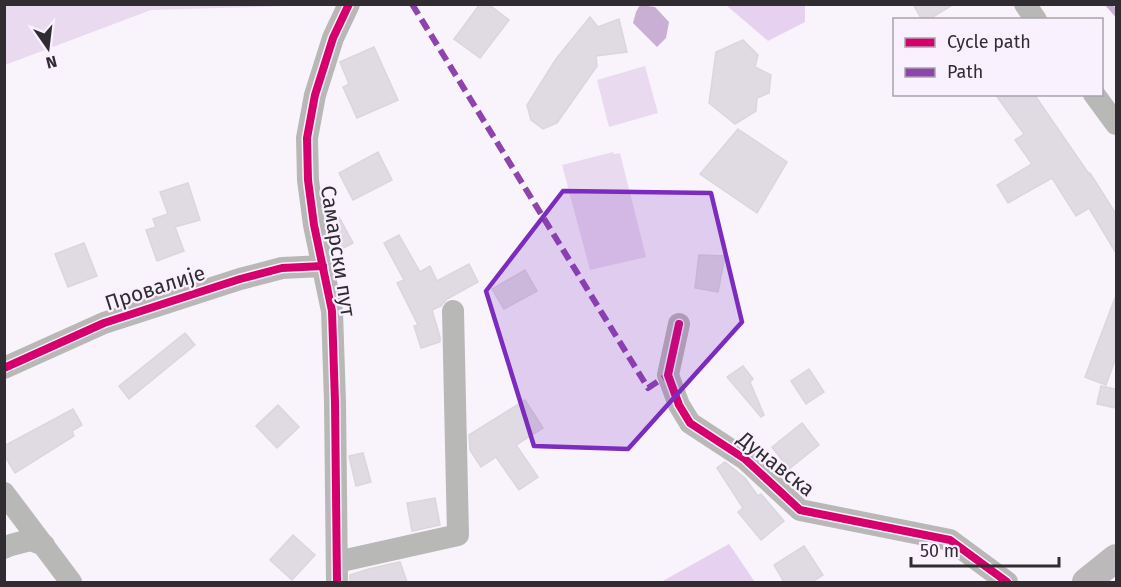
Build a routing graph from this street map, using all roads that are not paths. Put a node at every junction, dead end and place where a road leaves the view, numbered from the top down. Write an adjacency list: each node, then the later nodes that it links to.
1 (349, 4): 6 (street, Самарски пут)
2 (1025, 4): 3 (street)
3 (1035, 18)
4 (1095, 96): 5 (street)
5 (1116, 124)
6 (323, 266): 9 (street, Провалије); 14 (street, Самарски пут)
7 (453, 311): 14 (street)
8 (680, 324): 16 (street, Дунавска)
9 (4, 368)
10 (4, 493): 11 (street)
11 (44, 545): 12 (street); 15 (street)
12 (4, 548)
13 (1116, 558): 17 (main road)
14 (337, 572)
15 (71, 582)
16 (1007, 582)
17 (1086, 582)

